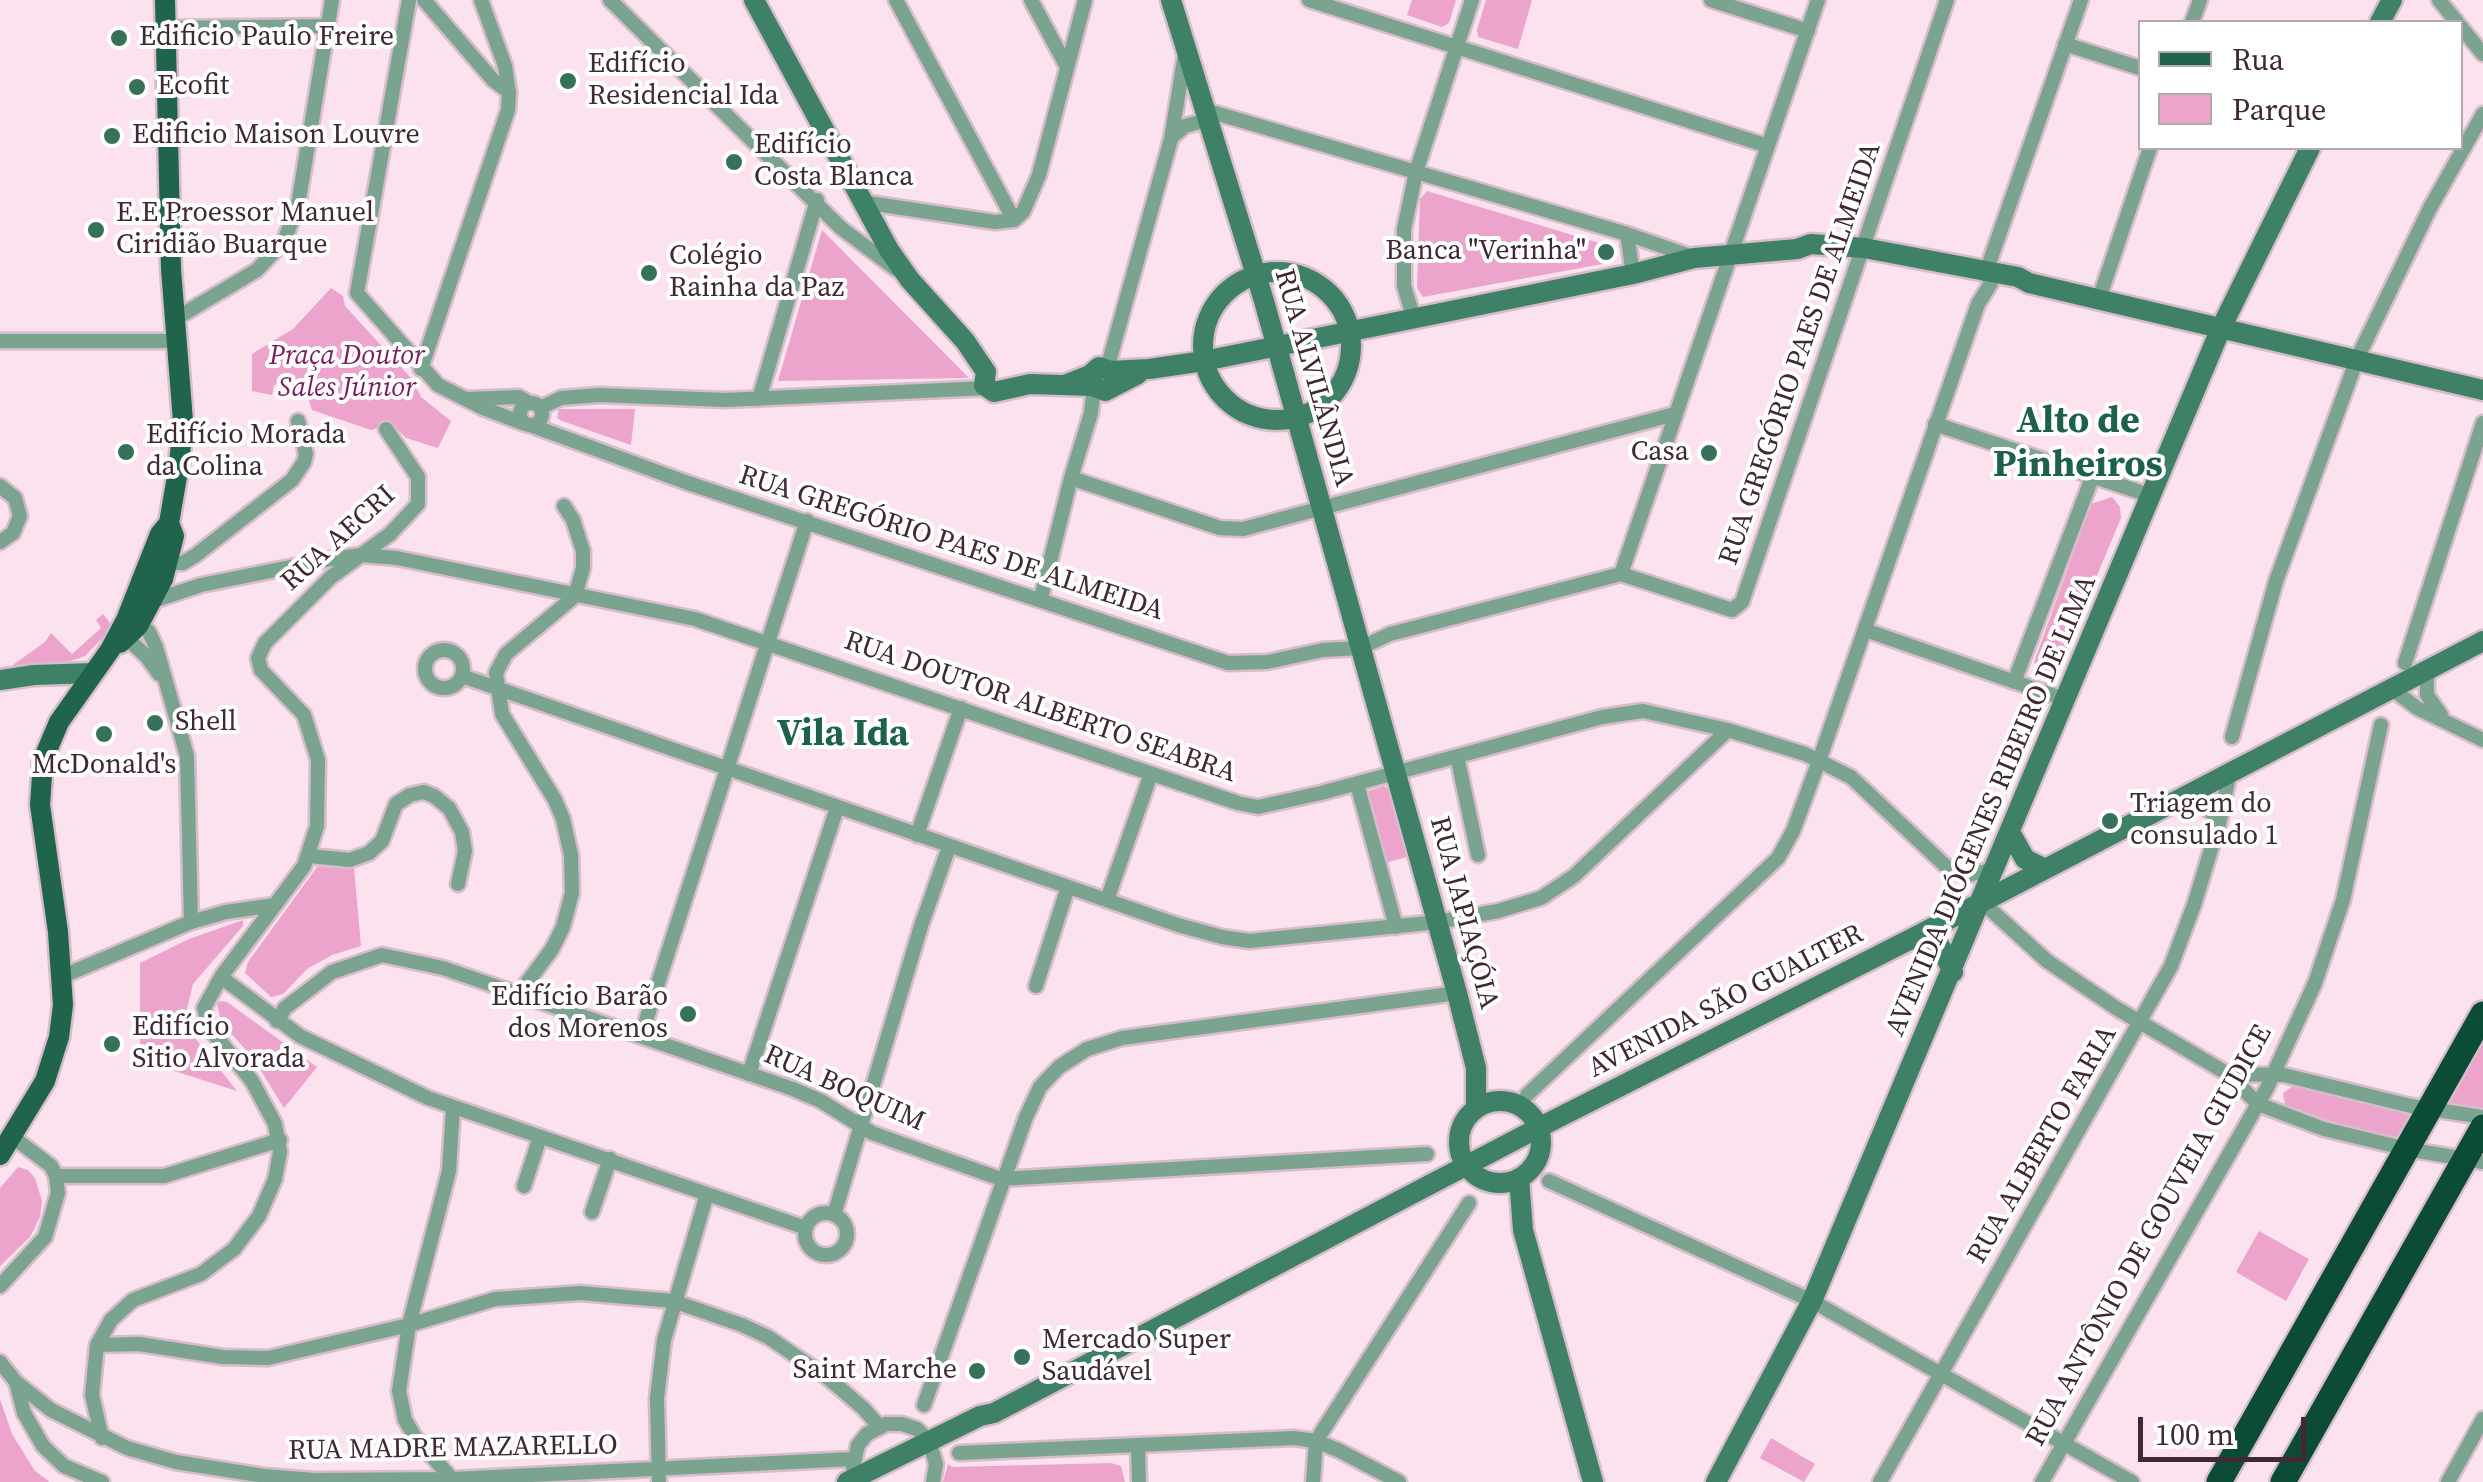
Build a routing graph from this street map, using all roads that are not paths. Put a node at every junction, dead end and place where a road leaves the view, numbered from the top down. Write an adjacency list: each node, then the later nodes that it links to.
1 (165, 0): 21 (main road)
2 (332, 0): 20 (street)
3 (410, 0): 62 (street, RUA GREGÓRIO PAES DE ALMEIDA)
4 (424, 0): 30 (street)
5 (481, 0): 30 (street)
6 (610, 0): 41 (street)
7 (754, 0): 42 (street)
8 (896, 0): 43 (street)
9 (1031, 0): 28 (street)
10 (1085, 0): 28 (street)
11 (1172, 0): 26 (street, RUA ALVILÂNDIA)
12 (1309, 0): 25 (street)
13 (1472, 0): 25 (street)
14 (1712, 0): 23 (street)
15 (1818, 0): 23 (street)
16 (1948, 0): 47 (street, RUA GREGÓRIO PAES DE ALMEIDA)
17 (2082, 0): 24 (street)
18 (2439, 0): 19 (street)
19 (2456, 20)
20 (328, 26): 21 (street); 56 (street)
21 (166, 28): 56 (main road)
22 (2463, 29): 27 (street)
23 (1808, 30): 35 (street)
24 (2064, 44): 29 (street); 51 (street)
25 (1457, 47): 35 (street); 40 (street)
26 (1186, 49): 32 (street, RUA ALVILÂNDIA); 34 (street)
27 (2483, 54)
28 (1068, 67): 43 (street)
29 (2138, 67)
30 (509, 92): 62 (street)
31 (2483, 114): 36 (street)
32 (1208, 120): 33 (street); 33 (street); 34 (street); 49 (street, RUA ALVILÂNDIA)
33 (1242, 121): 40 (street)
34 (1171, 139): 64 (street)
35 (1768, 146): 46 (street)
36 (2463, 149)
37 (2149, 150): 53 (street)
38 (2309, 150): 55 (street, AVENIDA DIÓGENES RIBEIRO DE LIMA)
39 (2463, 150): 60 (street)
40 (1416, 172): 45 (street); 54 (street)
41 (817, 200): 44 (street); 67 (street)
42 (872, 210): 43 (street); 44 (street); 52 (street)
43 (1014, 220)
44 (842, 228): 52 (street)
45 (1627, 234): 48 (street); 50 (street)
46 (1732, 253): 47 (street); 48 (street); 68 (street)
47 (1862, 253): 51 (street); 85 (street, RUA GREGÓRIO PAES DE ALMEIDA)
48 (1694, 258): 50 (street)
49 (1256, 274): 57 (street); 59 (street, RUA ALVILÂNDIA); 61 (street)
50 (1632, 274): 54 (street)
51 (1986, 278): 53 (street); 72 (street)
52 (910, 280): 63 (street)
53 (2098, 300): 55 (street)
54 (1414, 319): 57 (street)
55 (2221, 328): 60 (street); 78 (street, AVENIDA DIÓGENES RIBEIRO DE LIMA)
56 (175, 330): 58 (street); 84 (main road)
57 (1350, 332): 59 (street); 70 (street)
58 (0, 341)
59 (1276, 346): 61 (street); 70 (street, RUA ALVILÂNDIA)
60 (2357, 359): 65 (street); 107 (street)
61 (1204, 361): 64 (street); 70 (street)
62 (421, 369): 66 (street, RUA GREGÓRIO PAES DE ALMEIDA)
63 (995, 378): 64 (street); 67 (street)
64 (1101, 379): 75 (street)
65 (2483, 390)
66 (466, 399): 69 (street, RUA GREGÓRIO PAES DE ALMEIDA); 69 (street, RUA GREGÓRIO PAES DE ALMEIDA)
67 (759, 399): 69 (street)
68 (1676, 414): 80 (street); 85 (street)
69 (533, 416): 81 (street, RUA GREGÓRIO PAES DE ALMEIDA)
70 (1296, 418): 80 (street, RUA ALVILÂNDIA)
71 (298, 422): 84 (street)
72 (1935, 424): 76 (street); 90 (street)
73 (2483, 424): 94 (street)
74 (386, 429): 83 (street, RUA AECRI)
75 (1071, 478): 80 (street); 88 (street)
76 (2092, 478): 78 (street); 99 (street)
77 (0, 486): 82 (street)
78 (2152, 496): 102 (street, AVENIDA DIÓGENES RIBEIRO DE LIMA)
79 (564, 506): 87 (street)
80 (1321, 508): 93 (street, RUA ALVILÂNDIA)
81 (808, 521): 88 (street, RUA GREGÓRIO PAES DE ALMEIDA); 92 (street)
82 (0, 542)
83 (360, 555): 86 (street, RUA DOUTOR ALBERTO SEABRA); 87 (street, RUA DOUTOR ALBERTO SEABRA); 123 (street, RUA AECRI)
84 (158, 566): 86 (street, RUA DOUTOR ALBERTO SEABRA); 89 (main road)
85 (1621, 574): 93 (street, RUA GREGÓRIO PAES DE ALMEIDA)
86 (200, 585): 89 (street, RUA DOUTOR ALBERTO SEABRA)
87 (575, 596): 92 (street, RUA DOUTOR ALBERTO SEABRA); 100 (street)
88 (1041, 598): 93 (street, RUA GREGÓRIO PAES DE ALMEIDA)
89 (129, 624): 96 (main road); 131 (street)
90 (1866, 630): 99 (street); 110 (street)
91 (2483, 641): 95 (street, AVENIDA SÃO GUALTER)
92 (770, 642): 103 (street, RUA DOUTOR ALBERTO SEABRA); 111 (street)
93 (1358, 642): 113 (street, RUA ALVILÂNDIA)
94 (2405, 662)
95 (2431, 668): 101 (street, AVENIDA SÃO GUALTER); 104 (street)
96 (93, 672): 98 (street); 136 (main road)
97 (462, 676): 100 (street)
98 (0, 680)
99 (2014, 682): 102 (street)
100 (496, 688): 111 (street); 140 (street)
101 (2392, 689): 104 (street); 112 (street, AVENIDA SÃO GUALTER)
102 (2067, 700): 119 (street, AVENIDA DIÓGENES RIBEIRO DE LIMA)
103 (961, 708): 114 (street, RUA DOUTOR ALBERTO SEABRA); 120 (street)
104 (2445, 719): 108 (street)
105 (2381, 725): 148 (street, RUA ANTÔNIO DE GOUVEIA GIUDICE)
106 (1728, 730): 109 (street, RUA DOUTOR ALBERTO SEABRA); 110 (street, RUA DOUTOR ALBERTO SEABRA); 132 (street)
107 (2232, 737)
108 (2483, 740)
109 (1457, 756): 113 (street, RUA DOUTOR ALBERTO SEABRA); 122 (street)
110 (1819, 761): 124 (street, RUA DOUTOR ALBERTO SEABRA); 149 (street)
111 (728, 767): 117 (street); 144 (street)
112 (2230, 771): 116 (street, AVENIDA SÃO GUALTER); 118 (street, RUA ALBERTO FARIA)
113 (1396, 772): 115 (street, RUA DOUTOR ALBERTO SEABRA); 132 (street, RUA JAPIAÇÓIA)
114 (1152, 774): 115 (street, RUA DOUTOR ALBERTO SEABRA); 128 (street)
115 (1356, 784): 133 (street)
116 (2188, 792): 118 (street); 125 (street, AVENIDA SÃO GUALTER)
117 (837, 808): 120 (street); 146 (street)
118 (2220, 820): 143 (street, RUA ALBERTO FARIA)
119 (2011, 834): 124 (street, AVENIDA DIÓGENES RIBEIRO DE LIMA); 125 (street)
120 (916, 835): 121 (street)
121 (949, 847): 127 (street); 156 (street)
122 (1478, 855)
123 (309, 856): 126 (street); 130 (street, RUA AECRI)
124 (1996, 868): 129 (street, AVENIDA DIÓGENES RIBEIRO DE LIMA)
125 (2045, 869): 129 (street, AVENIDA SÃO GUALTER)
126 (458, 884)
127 (1068, 887): 128 (street); 138 (street)
128 (1107, 900): 133 (street)
129 (1982, 902): 134 (street, AVENIDA SÃO GUALTER); 135 (street, AVENIDA DIÓGENES RIBEIRO DE LIMA); 143 (street)
130 (275, 905): 131 (street); 137 (street, RUA AECRI)
131 (191, 922): 136 (street)
132 (1438, 922): 133 (street); 139 (street, RUA JAPIAÇÓIA)
133 (1396, 927)
134 (1911, 939): 135 (street); 158 (street, AVENIDA SÃO GUALTER)
135 (1952, 972): 180 (street, AVENIDA DIÓGENES RIBEIRO DE LIMA)
136 (63, 976): 160 (main road)
137 (221, 977): 142 (street); 161 (street, RUA AECRI)
138 (1036, 986)
139 (1458, 993): 145 (street, RUA JAPIAÇÓIA); 169 (street)
140 (518, 995): 142 (street, RUA BOQUIM); 144 (street, RUA BOQUIM)
141 (2483, 1014): 154 (highway)
142 (277, 1021): 152 (street)
143 (2142, 1023): 147 (street); 184 (street, RUA ALBERTO FARIA)
144 (641, 1036): 146 (street, RUA BOQUIM)
145 (1476, 1068): 150 (street, RUA JAPIAÇÓIA); 153 (street, RUA JAPIAÇÓIA)
146 (748, 1074): 156 (street, RUA BOQUIM)
147 (2228, 1074): 148 (street); 151 (street)
148 (2273, 1075): 151 (street, RUA ANTÔNIO DE GOUVEIA GIUDICE); 154 (street)
149 (1526, 1095)
150 (1503, 1100): 153 (street); 158 (street, RUA JAPIAÇÓIA)
151 (2258, 1104): 162 (street); 191 (street, RUA ANTÔNIO DE GOUVEIA GIUDICE)
152 (453, 1108): 159 (street); 181 (street)
153 (1476, 1108): 167 (street, RUA JAPIAÇÓIA)
154 (2430, 1109): 155 (street); 162 (highway)
155 (2483, 1116)
156 (860, 1126): 169 (street, RUA BOQUIM); 176 (street)
157 (2483, 1127): 166 (highway)
158 (1538, 1128): 167 (street, AVENIDA SÃO GUALTER); 170 (street)
159 (540, 1136): 165 (street); 172 (street)
160 (14, 1137): 164 (main road); 168 (street)
161 (280, 1140): 168 (street); 182 (street)
162 (2407, 1149): 166 (street); 209 (highway)
163 (1427, 1154): 169 (street, RUA BOQUIM)
164 (0, 1155)
165 (610, 1160): 173 (street); 175 (street)
166 (2474, 1161): 210 (highway)
167 (1466, 1165): 170 (street); 192 (street, AVENIDA SÃO GUALTER)
168 (56, 1176): 178 (street)
169 (1001, 1180): 186 (street)
170 (1509, 1180): 204 (street)
171 (1549, 1181): 180 (street)
172 (524, 1186)
173 (707, 1194): 177 (street); 179 (street)
174 (1470, 1203): 190 (street)
175 (592, 1212)
176 (834, 1214): 177 (street); 177 (street)
177 (806, 1228)
178 (0, 1286)
179 (673, 1301): 181 (street); 188 (street); 195 (street)
180 (1812, 1301): 184 (street); 205 (street, AVENIDA DIÓGENES RIBEIRO DE LIMA)
181 (409, 1324): 182 (street); 198 (street)
182 (98, 1346): 189 (street)
183 (0, 1362): 185 (street)
184 (1942, 1374): 191 (street); 206 (street, RUA ALBERTO FARIA)
185 (16, 1382): 189 (street, RUA MADRE MAZARELLO); 199 (street)
186 (924, 1405)
187 (2483, 1420): 211 (street)
188 (879, 1426): 192 (street); 196 (street)
189 (102, 1438): 197 (street, RUA MADRE MAZARELLO)
190 (1316, 1441): 193 (street); 202 (street); 203 (street)
191 (2064, 1444): 207 (street, RUA ANTÔNIO DE GOUVEIA GIUDICE); 208 (street)
192 (931, 1446): 196 (street, AVENIDA SÃO GUALTER); 200 (street)
193 (1138, 1446): 194 (street); 201 (street)
194 (959, 1453)
195 (658, 1476): 196 (street, RUA MADRE MAZARELLO); 198 (street, RUA MADRE MAZARELLO)
196 (857, 1476)
197 (265, 1479): 198 (street, RUA MADRE MAZARELLO)
198 (452, 1479)
199 (102, 1482)
200 (932, 1482)
201 (1139, 1482)
202 (1313, 1482)
203 (1399, 1482)
204 (1593, 1482)
205 (1716, 1482)
206 (1880, 1482)
207 (2042, 1482)
208 (2132, 1482)
209 (2219, 1482)
210 (2283, 1482)
211 (2448, 1482)

